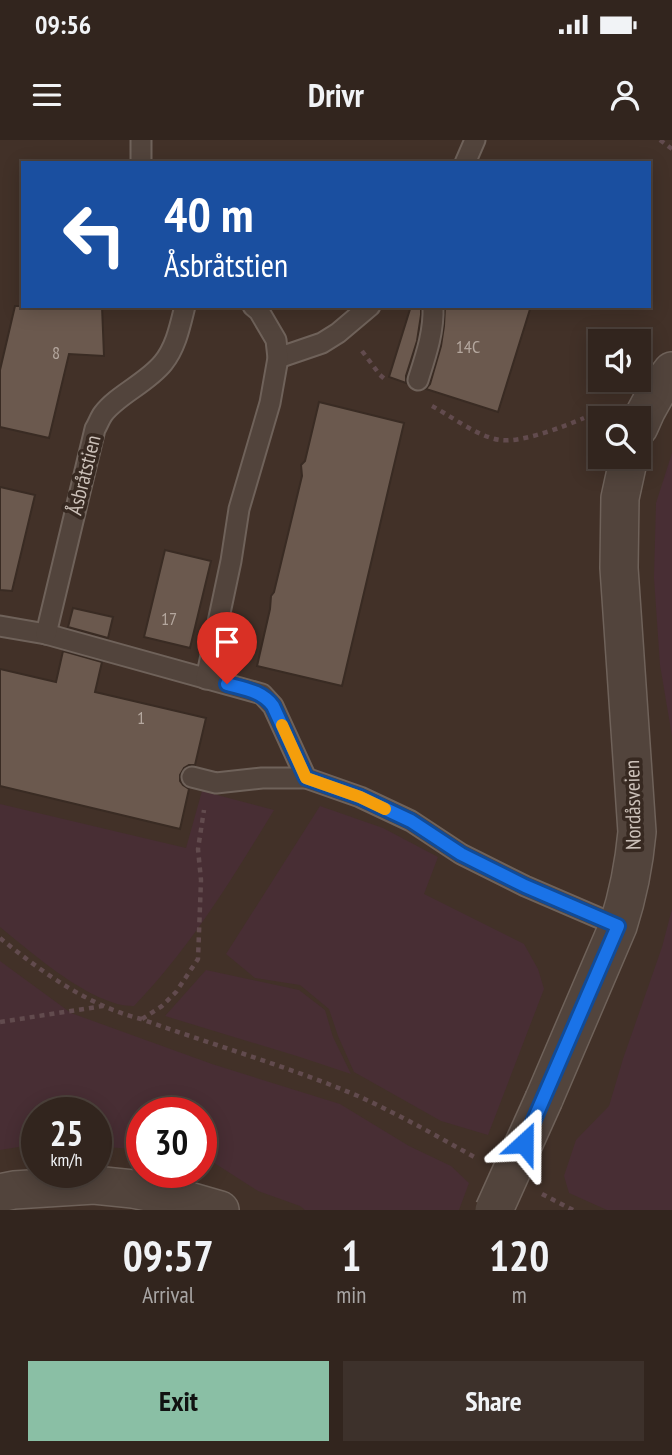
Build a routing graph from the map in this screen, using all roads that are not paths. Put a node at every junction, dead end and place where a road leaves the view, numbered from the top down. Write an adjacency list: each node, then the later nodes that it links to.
1 (141, 140): 3 (lane)
2 (475, 140): 4 (lane)
3 (141, 161)
4 (466, 161)
5 (185, 308): 15 (lane, Åsbråtstien)
6 (256, 308): 9 (lane)
7 (368, 308): 9 (lane)
8 (433, 308): 11 (lane)
9 (278, 358): 16 (lane)
10 (672, 371): 12 (street)
11 (418, 380)
12 (648, 406)
13 (626, 469): 19 (street, Nordåsveien)
14 (0, 626): 15 (lane)
15 (46, 634): 16 (lane)
16 (206, 679): 18 (lane)
17 (192, 777): 18 (lane)
18 (306, 778): 19 (lane)
19 (618, 926): 22 (street, Nordåsveien, bridge)
20 (0, 1193): 21 (street)
21 (220, 1210)
22 (494, 1210)

